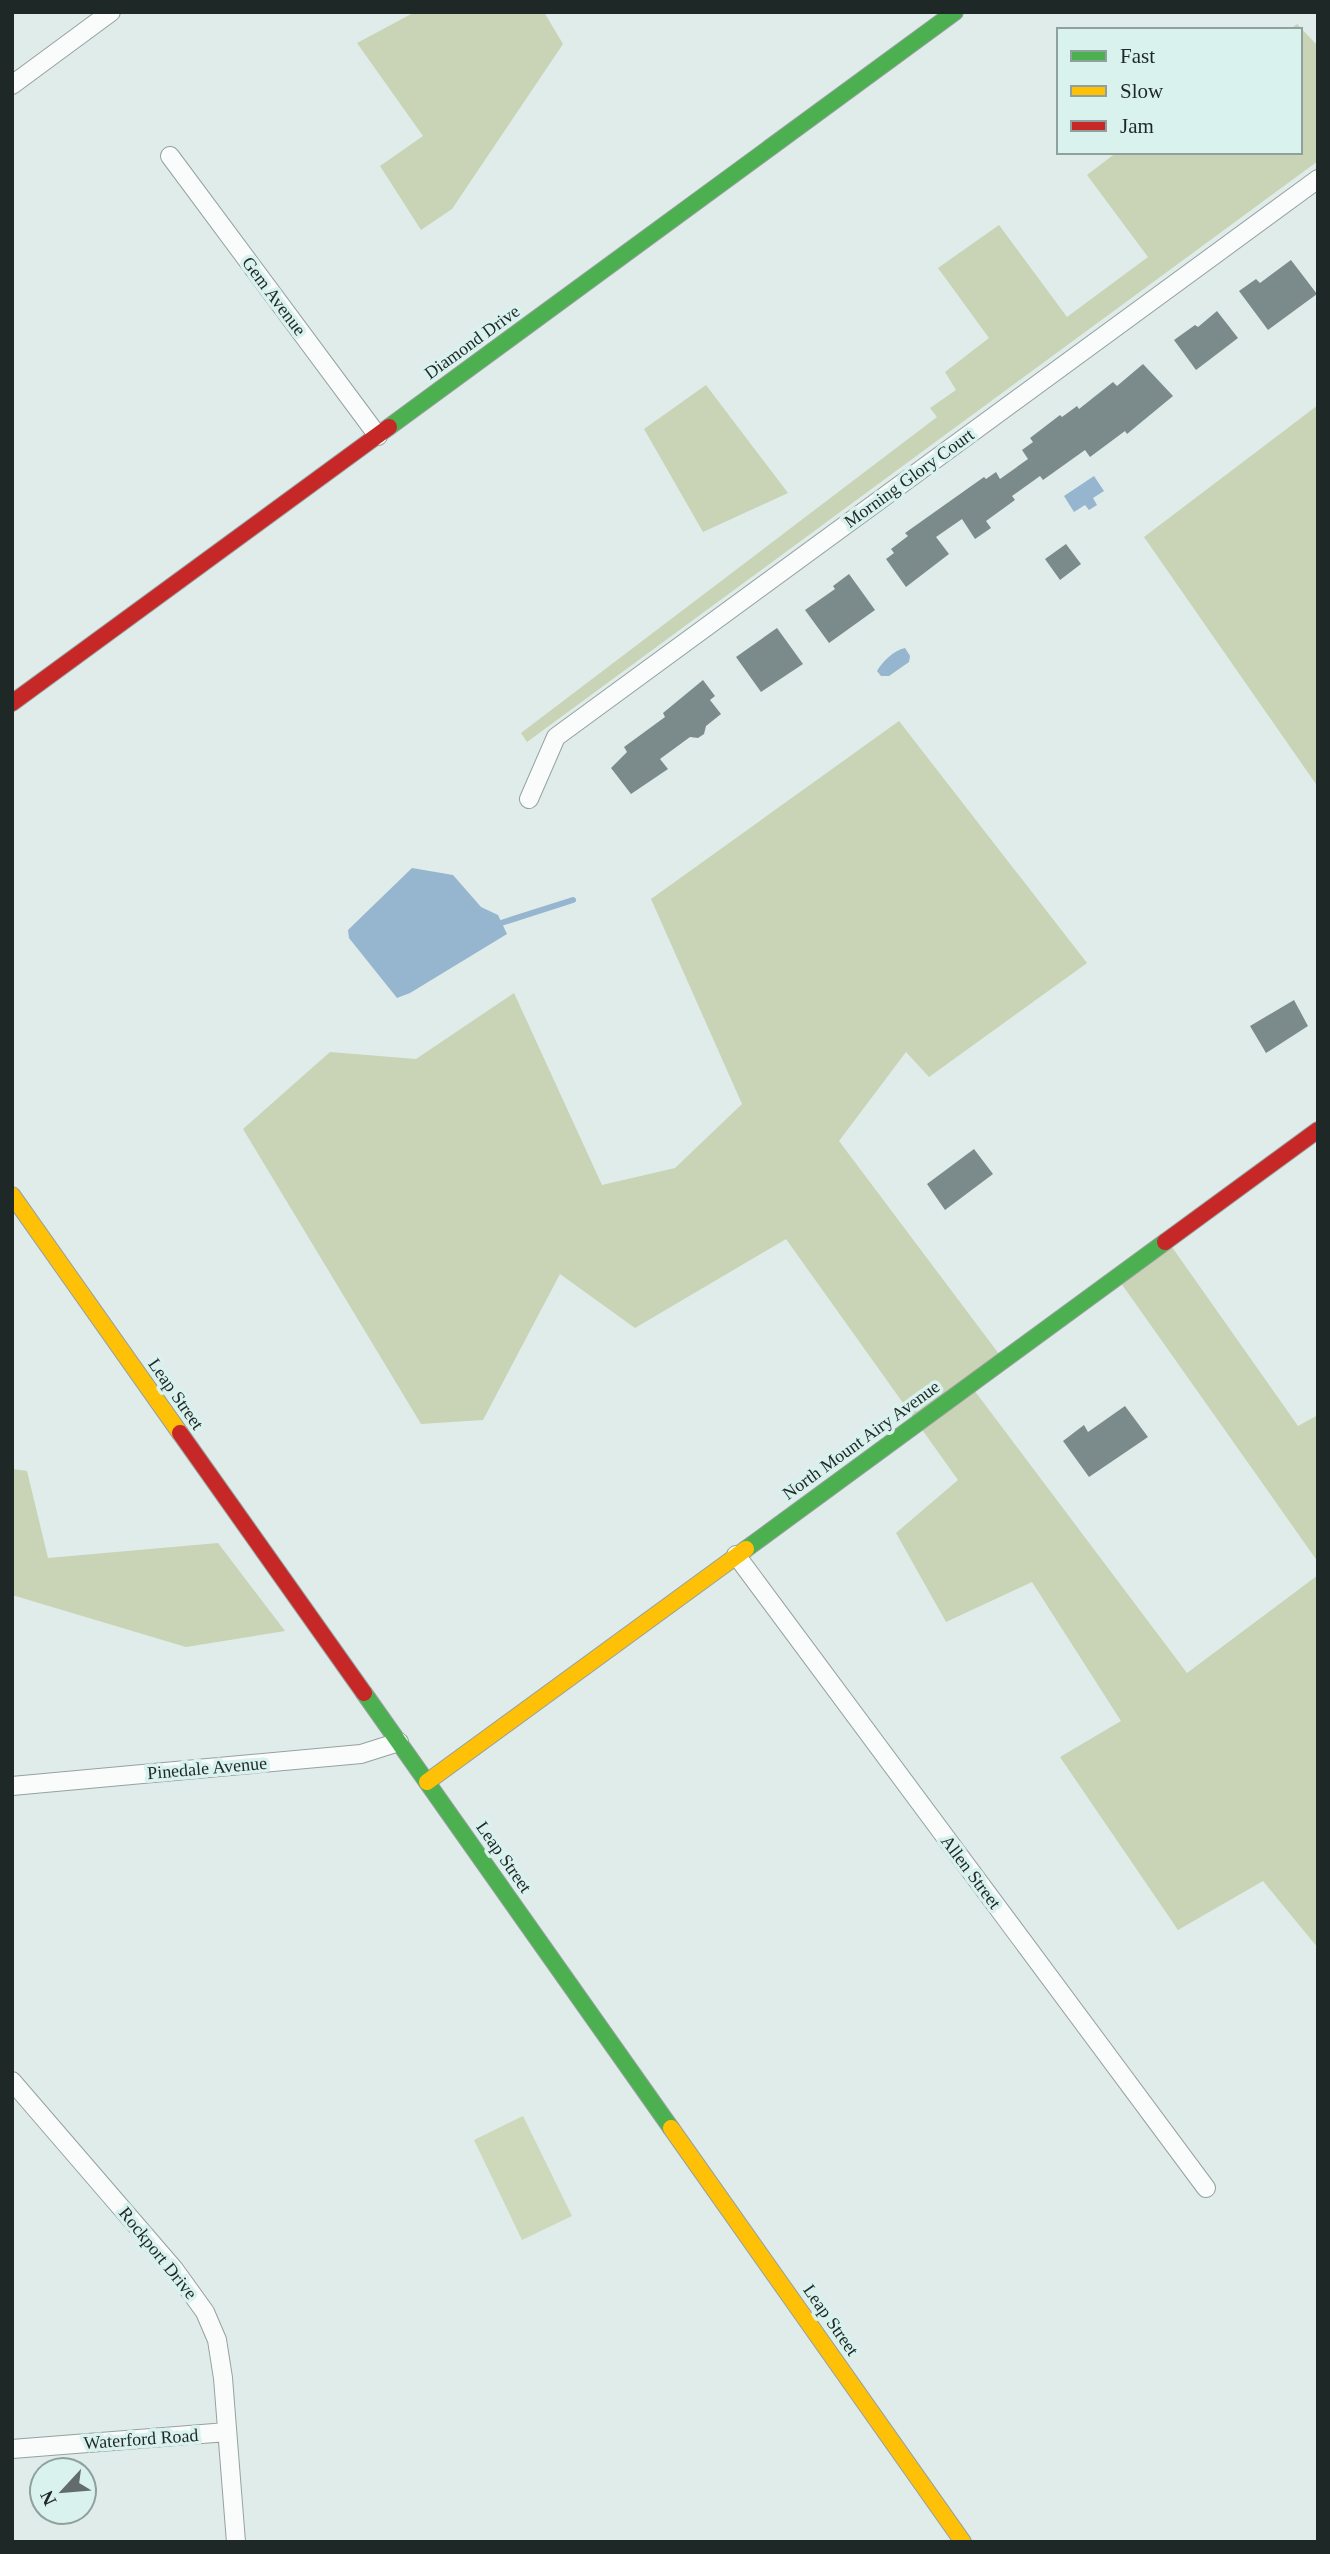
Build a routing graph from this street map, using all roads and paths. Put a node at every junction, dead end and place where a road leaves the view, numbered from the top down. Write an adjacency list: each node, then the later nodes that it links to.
1 (111, 12): 3 (street)
2 (955, 12): 6 (street, Diamond Drive)
3 (12, 85)
4 (170, 156): 6 (street, Gem Avenue)
5 (1318, 179): 8 (street, Morning Glory Court)
6 (377, 436): 7 (street, Diamond Drive)
7 (12, 704)
8 (528, 799)
9 (1318, 1130): 11 (street, North Mount Airy Avenue)
10 (12, 1195): 12 (street, Leap Street)
11 (736, 1555): 13 (street, North Mount Airy Avenue); 16 (street, Allen Street)
12 (399, 1742): 13 (street, Leap Street); 14 (street, Pinedale Avenue)
13 (427, 1782): 20 (street, Leap Street)
14 (12, 1786)
15 (12, 2081): 17 (street, Rockport Drive)
16 (1206, 2189)
17 (227, 2432): 18 (street, Waterford Road); 19 (street, Rockport Drive)
18 (12, 2449)
19 (236, 2542)
20 (963, 2542)

